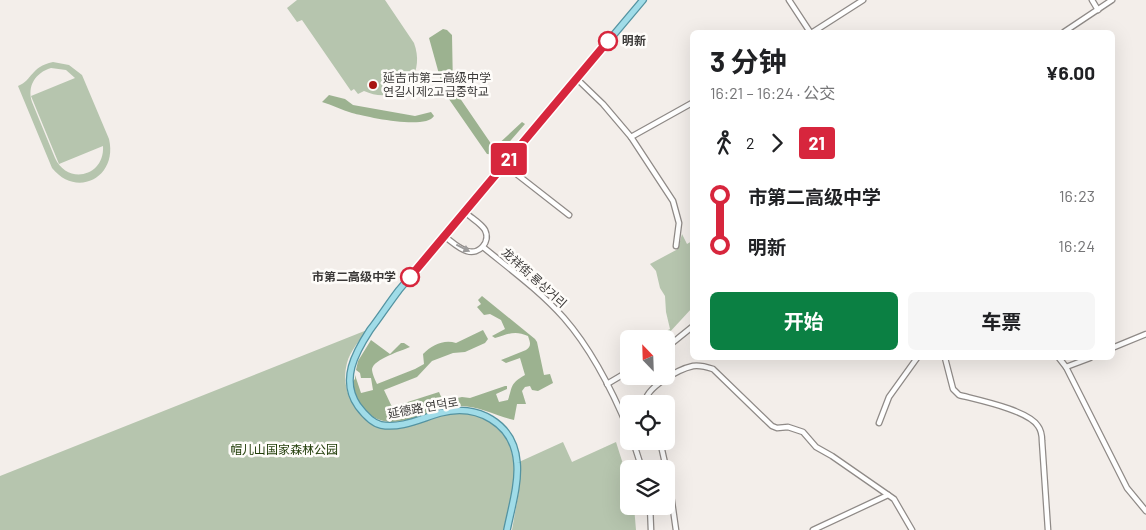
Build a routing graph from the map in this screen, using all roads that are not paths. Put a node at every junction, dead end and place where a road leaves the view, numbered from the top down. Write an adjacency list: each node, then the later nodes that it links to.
1 (643, 0): 10 (main road, 延德路 연덕로)
2 (789, 0): 7 (street)
3 (863, 0): 8 (street)
4 (1092, 0): 6 (street)
5 (1112, 0): 6 (street)
6 (1098, 10): 9 (street)
7 (811, 30)
8 (815, 30)
9 (1067, 30)
10 (577, 79): 12 (street); 13 (main road, 延德路 연덕로)
11 (690, 104): 12 (street)
12 (631, 137): 17 (street)
13 (505, 165): 14 (main road, 延德路 연덕로); 15 (street)
14 (464, 212): 16 (main road, 延德路 연덕로); 18 (street, 龙祥街 룡상거리)
15 (569, 215)
16 (444, 236): 18 (street, 龙祥街 룡상거리, one-way to 18); 39 (main road, 延德路 연덕로)
17 (676, 246)
18 (484, 247): 30 (street, 龙祥街 룡상거리)
19 (690, 329): 21 (street)
20 (1146, 334): 22 (street)
21 (675, 341)
22 (1115, 347)
23 (916, 360): 34 (street)
24 (946, 360): 44 (street)
25 (1061, 360): 27 (street)
26 (1085, 360): 27 (street)
27 (1066, 367): 37 (street)
28 (675, 373): 36 (street)
29 (620, 376): 30 (street)
30 (607, 384): 33 (street, 龙祥街 룡상거리)
31 (657, 385): 32 (street)
32 (647, 395)
33 (620, 412)
34 (879, 423)
35 (662, 450): 41 (street)
36 (888, 495): 42 (street); 43 (street)
37 (1146, 512)
38 (650, 515): 40 (street)
39 (507, 530)
40 (651, 530)
41 (676, 530)
42 (813, 530)
43 (912, 530)
44 (1048, 530)

